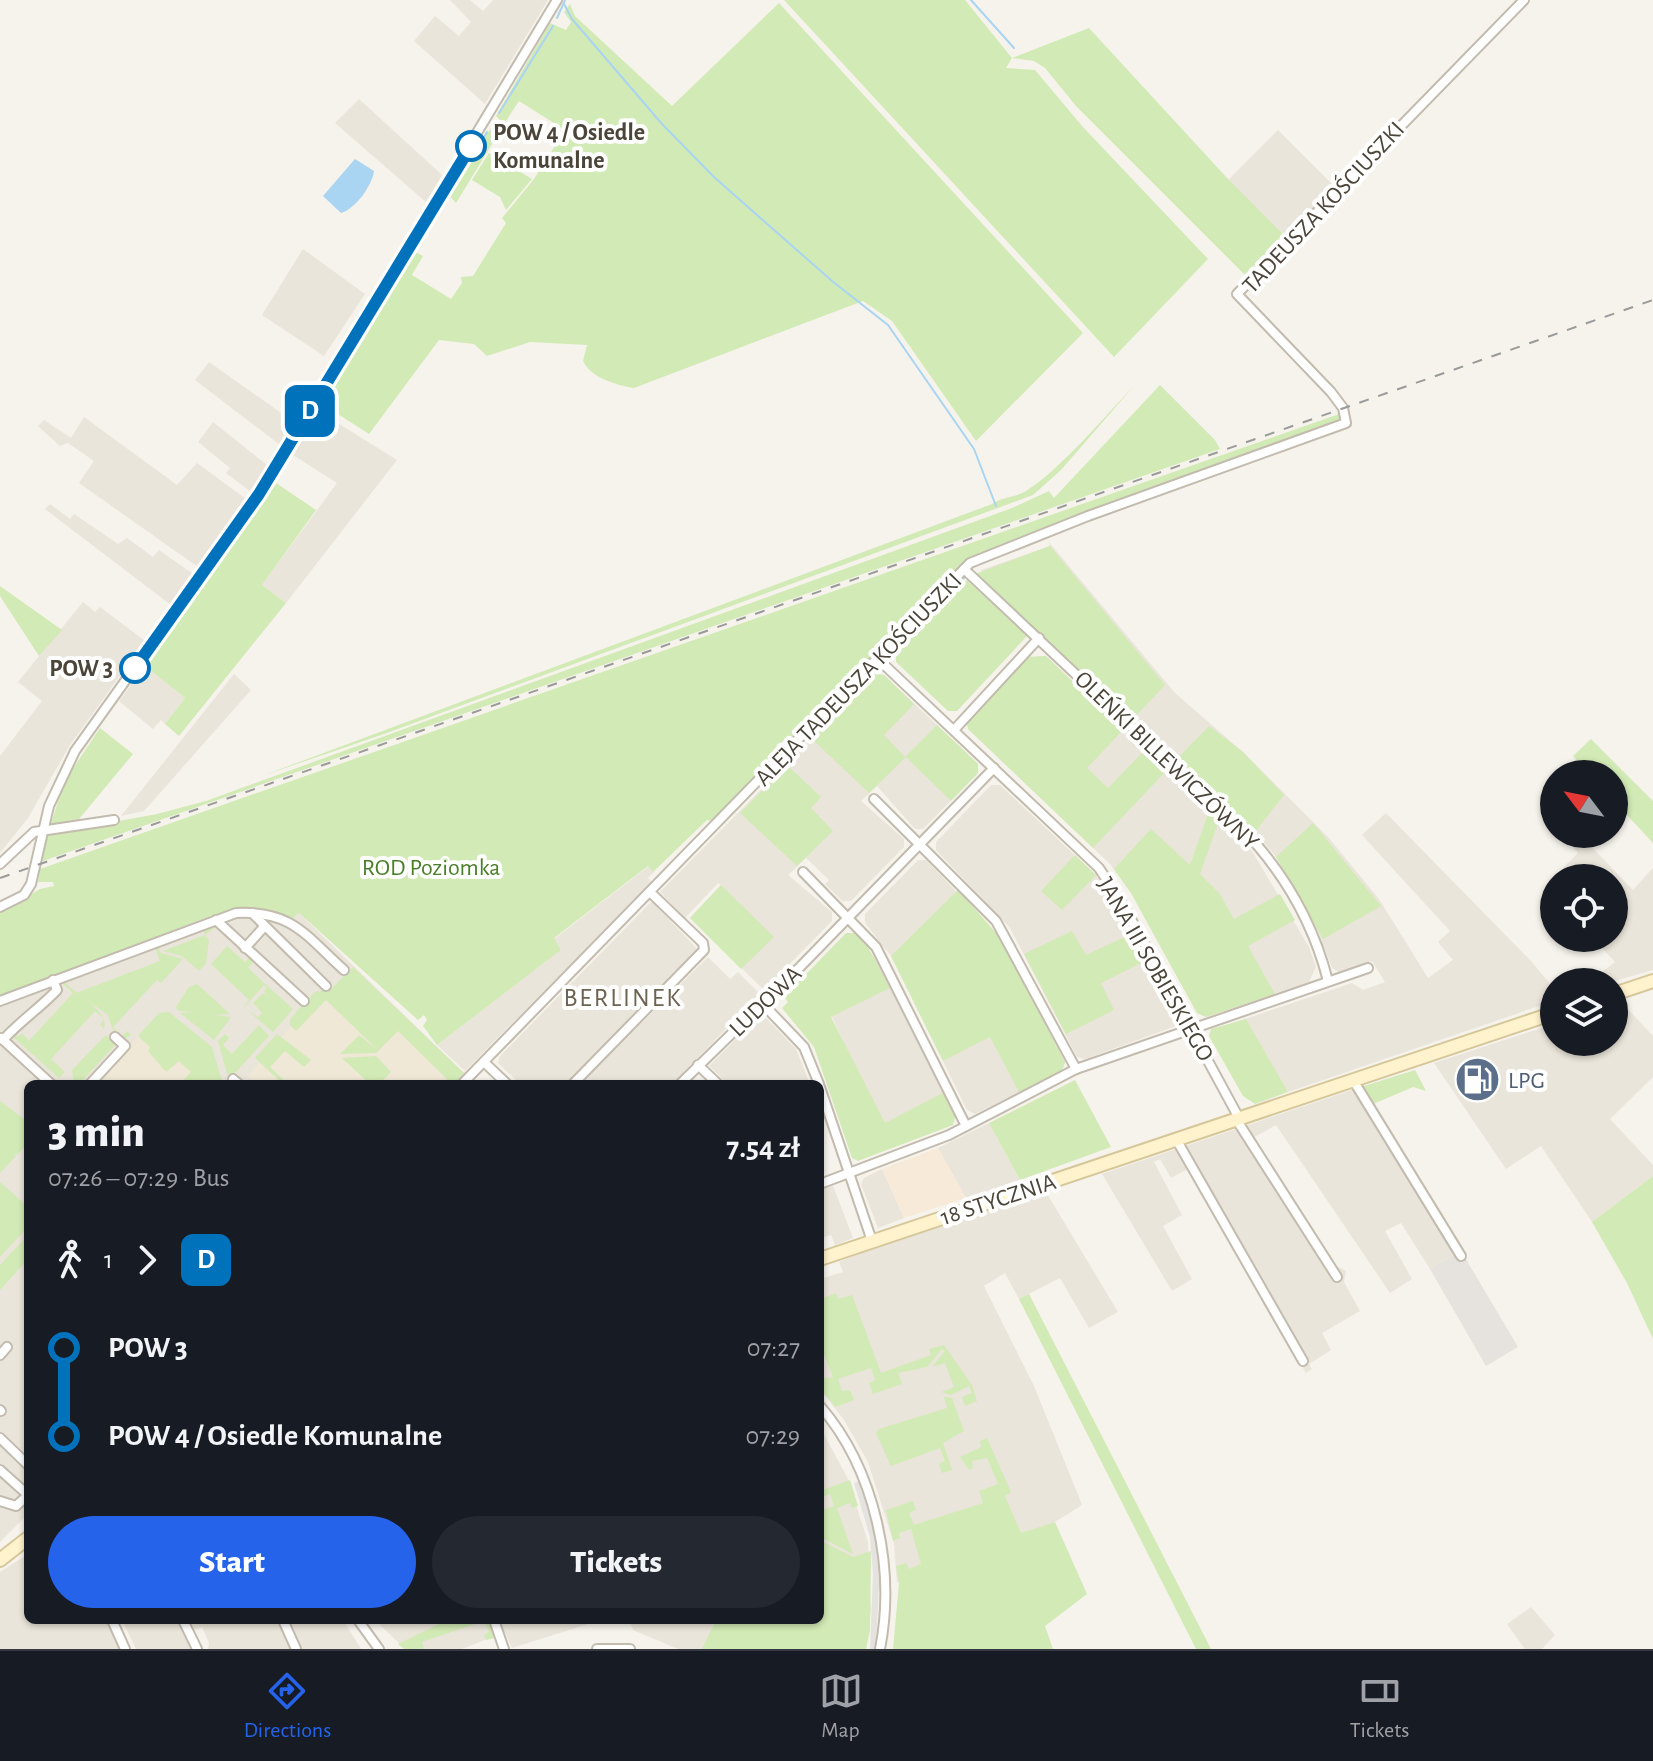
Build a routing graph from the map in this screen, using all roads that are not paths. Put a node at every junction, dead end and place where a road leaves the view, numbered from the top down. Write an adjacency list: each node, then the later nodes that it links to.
1 (557, 0): 11 (street)
2 (1524, 0): 3 (street, TADEUSZA KOŚCIUSZKI)
3 (1348, 420): 4 (street, ALEJA TADEUSZA KOŚCIUSZKI)
4 (964, 569): 5 (street, OLEŃKI BILLEWICZÓWNY); 6 (street, ALEJA TADEUSZA KOŚCIUSZKI)
5 (1039, 638): 7 (street); 25 (street, OLEŃKI BILLEWICZÓWNY)
6 (878, 659): 7 (street, JANA III SOBIESKIEGO); 15 (street, ALEJA TADEUSZA KOŚCIUSZKI)
7 (954, 730): 8 (street, JANA III SOBIESKIEGO)
8 (994, 768): 12 (street, LUDOWA); 33 (street, JANA III SOBIESKIEGO)
9 (874, 799): 12 (street)
10 (114, 820): 11 (street)
11 (42, 829): 13 (street); 16 (street)
12 (919, 844): 18 (street, LUDOWA); 38 (street)
13 (0, 864)
14 (803, 872): 18 (street)
15 (651, 893): 36 (street, ALEJA TADEUSZA KOŚCIUSZKI); 43 (street)
16 (0, 907)
17 (252, 913): 19 (street); 20 (street); 23 (street)
18 (849, 916): 31 (street, LUDOWA); 50 (street)
19 (216, 920): 21 (street); 24 (street)
20 (263, 928): 21 (street); 27 (street)
21 (245, 948): 30 (street)
22 (1368, 968): 25 (street)
23 (344, 970)
24 (53, 980): 29 (street); 35 (street)
25 (1328, 981): 33 (street)
26 (1653, 981): 28 (main road)
27 (326, 986)
28 (1628, 989)
29 (0, 1001)
30 (304, 1001)
31 (761, 1002): 37 (street, LUDOWA); 46 (street)
32 (1540, 1018): 47 (main road, 18 STYCZNIA)
33 (1193, 1029): 38 (street); 49 (street, JANA III SOBIESKIEGO)
34 (115, 1037): 40 (street)
35 (1, 1039): 39 (street)
36 (484, 1062): 41 (street, ALEJA TADEUSZA KOŚCIUSZKI); 42 (street)
37 (698, 1065): 44 (street, LUDOWA); 45 (street)
38 (1076, 1069): 50 (street)
39 (47, 1080)
40 (94, 1080)
41 (466, 1080)
42 (503, 1080)
43 (577, 1080)
44 (684, 1080)
45 (714, 1080)
46 (818, 1080)
47 (1353, 1080): 49 (main road, 18 STYCZNIA); 55 (street)
48 (824, 1098): 52 (street)
49 (1238, 1119): 51 (main road, 18 STYCZNIA); 57 (street)
50 (966, 1126): 52 (street)
51 (1176, 1139): 54 (main road, 18 STYCZNIA); 60 (street)
52 (850, 1174): 53 (street); 54 (street)
53 (824, 1183)
54 (872, 1241): 56 (main road, 18 STYCZNIA)
55 (1461, 1256)
56 (824, 1258)
57 (1337, 1277)
58 (7, 1347): 59 (street)
59 (0, 1355)
60 (1303, 1361)
61 (824, 1412): 84 (street)
62 (0, 1438): 63 (street)
63 (24, 1461)
64 (0, 1470): 65 (street)
65 (24, 1491)
66 (24, 1499): 67 (street)
67 (0, 1501)
68 (24, 1542): 70 (main road)
69 (24, 1547): 70 (main road)
70 (15, 1550): 71 (main road)
71 (0, 1560)
72 (114, 1624): 77 (street)
73 (185, 1624): 78 (street)
74 (285, 1624): 79 (street)
75 (361, 1624): 80 (street)
76 (495, 1624): 81 (street)
77 (125, 1649)
78 (197, 1649)
79 (296, 1649)
80 (379, 1649)
81 (504, 1649)
82 (597, 1649): 83 (street)
83 (630, 1649)
84 (880, 1649)

